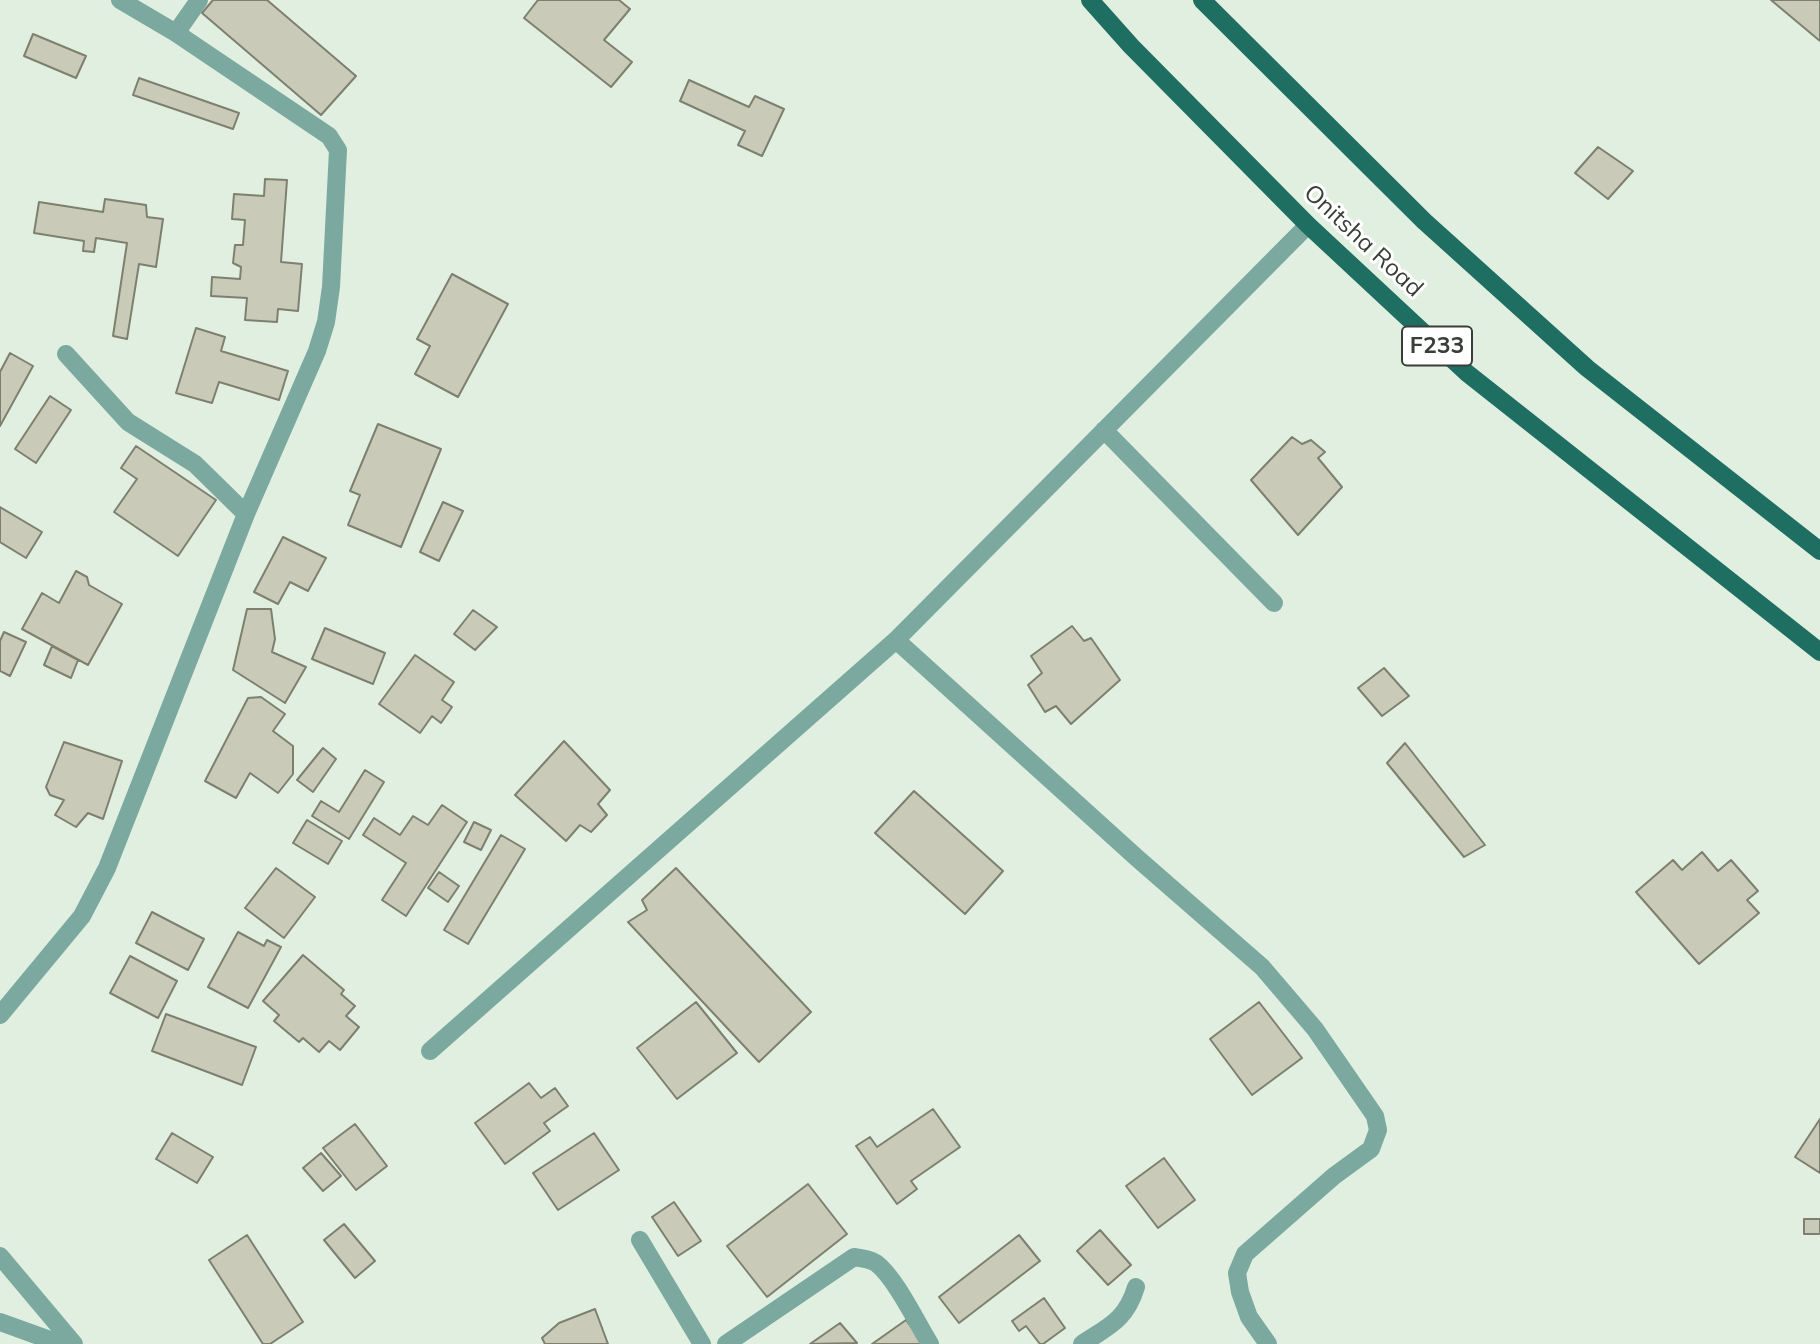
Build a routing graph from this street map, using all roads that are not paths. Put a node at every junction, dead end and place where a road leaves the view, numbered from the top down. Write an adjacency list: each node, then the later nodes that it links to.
1 (120, 0): 5 (street)
2 (199, 0): 5 (street)
3 (1090, 0): 6 (main road, Onitsha Road / F233)
4 (1202, 0): 10 (main road)
5 (176, 33): 9 (street)
6 (1308, 225): 8 (street); 13 (main road, Onitsha Road / F233)
7 (66, 354): 9 (street)
8 (1104, 429): 11 (street); 12 (street)
9 (246, 514): 14 (street)
10 (1820, 551)
11 (1273, 603)
12 (896, 640): 15 (street); 26 (street)
13 (1820, 652)
14 (0, 1015)
15 (430, 1051)
16 (640, 1240): 22 (street)
17 (0, 1256): 21 (street)
18 (1136, 1287): 25 (street)
19 (0, 1322): 20 (street)
20 (61, 1344)
21 (74, 1344)
22 (702, 1344)
23 (726, 1344): 24 (street)
24 (930, 1344)
25 (1082, 1344)
26 (1268, 1344)

